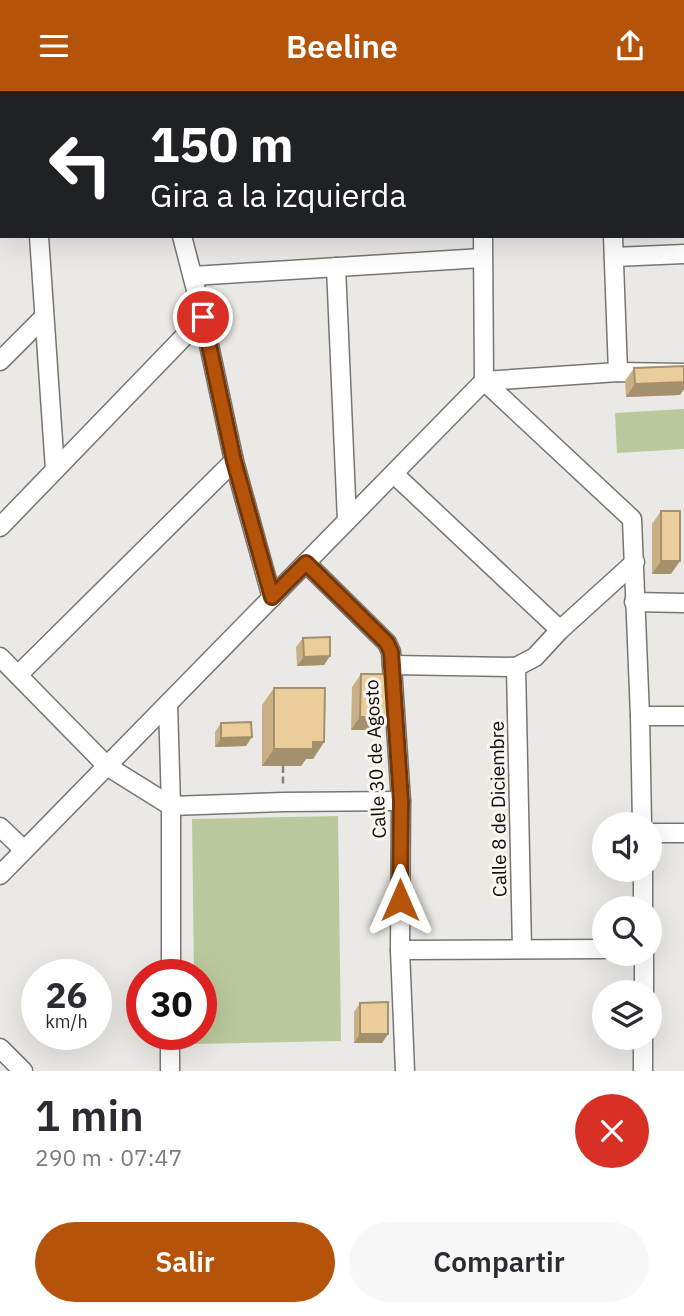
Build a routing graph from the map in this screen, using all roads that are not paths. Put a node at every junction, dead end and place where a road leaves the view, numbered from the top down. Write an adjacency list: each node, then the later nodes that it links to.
1 (39, 238): 10 (street)
2 (183, 238): 9 (street)
3 (483, 238): 7 (street)
4 (613, 238): 6 (street)
5 (684, 254): 6 (street)
6 (614, 257): 13 (street)
7 (482, 258): 8 (street); 15 (street)
8 (336, 267): 9 (street); 19 (street)
9 (193, 276): 11 (street)
10 (44, 317): 12 (street); 17 (street)
11 (203, 317): 16 (street); 17 (street)
12 (0, 361)
13 (618, 372): 14 (street); 15 (street)
14 (684, 373)
15 (484, 381): 18 (street); 21 (street)
16 (234, 461): 23 (street); 30 (street)
17 (55, 470): 20 (street)
18 (394, 474): 19 (street); 26 (street)
19 (347, 521): 22 (street)
20 (0, 527)
21 (635, 562): 24 (street); 26 (street)
22 (306, 563): 23 (street); 28 (street, Calle 30 de Agosto)
23 (272, 597): 31 (street)
24 (634, 602): 25 (street); 32 (street)
25 (684, 603)
26 (560, 630): 29 (street)
27 (0, 657): 30 (street)
28 (392, 666): 29 (street); 35 (street, Calle 30 de Agosto)
29 (516, 667): 43 (street, Calle 8 de Diciembre)
30 (18, 675): 34 (street)
31 (168, 704): 34 (street); 36 (street)
32 (640, 716): 33 (street); 37 (street)
33 (684, 716)
34 (107, 767): 36 (street); 41 (street)
35 (401, 801): 36 (street); 45 (street, Calle 30 de Agosto)
36 (171, 806): 46 (street)
37 (642, 812)
38 (0, 827): 41 (street)
39 (662, 833): 40 (street)
40 (684, 833)
41 (24, 850): 42 (street)
42 (0, 875)
43 (522, 949): 44 (street); 45 (street)
44 (592, 949)
45 (400, 950): 52 (street, Calle 30 de Agosto)
46 (171, 959)
47 (170, 1050): 51 (street)
48 (643, 1050): 53 (street)
49 (2, 1054): 50 (street)
50 (23, 1071)
51 (170, 1071)
52 (405, 1071)
53 (643, 1071)

